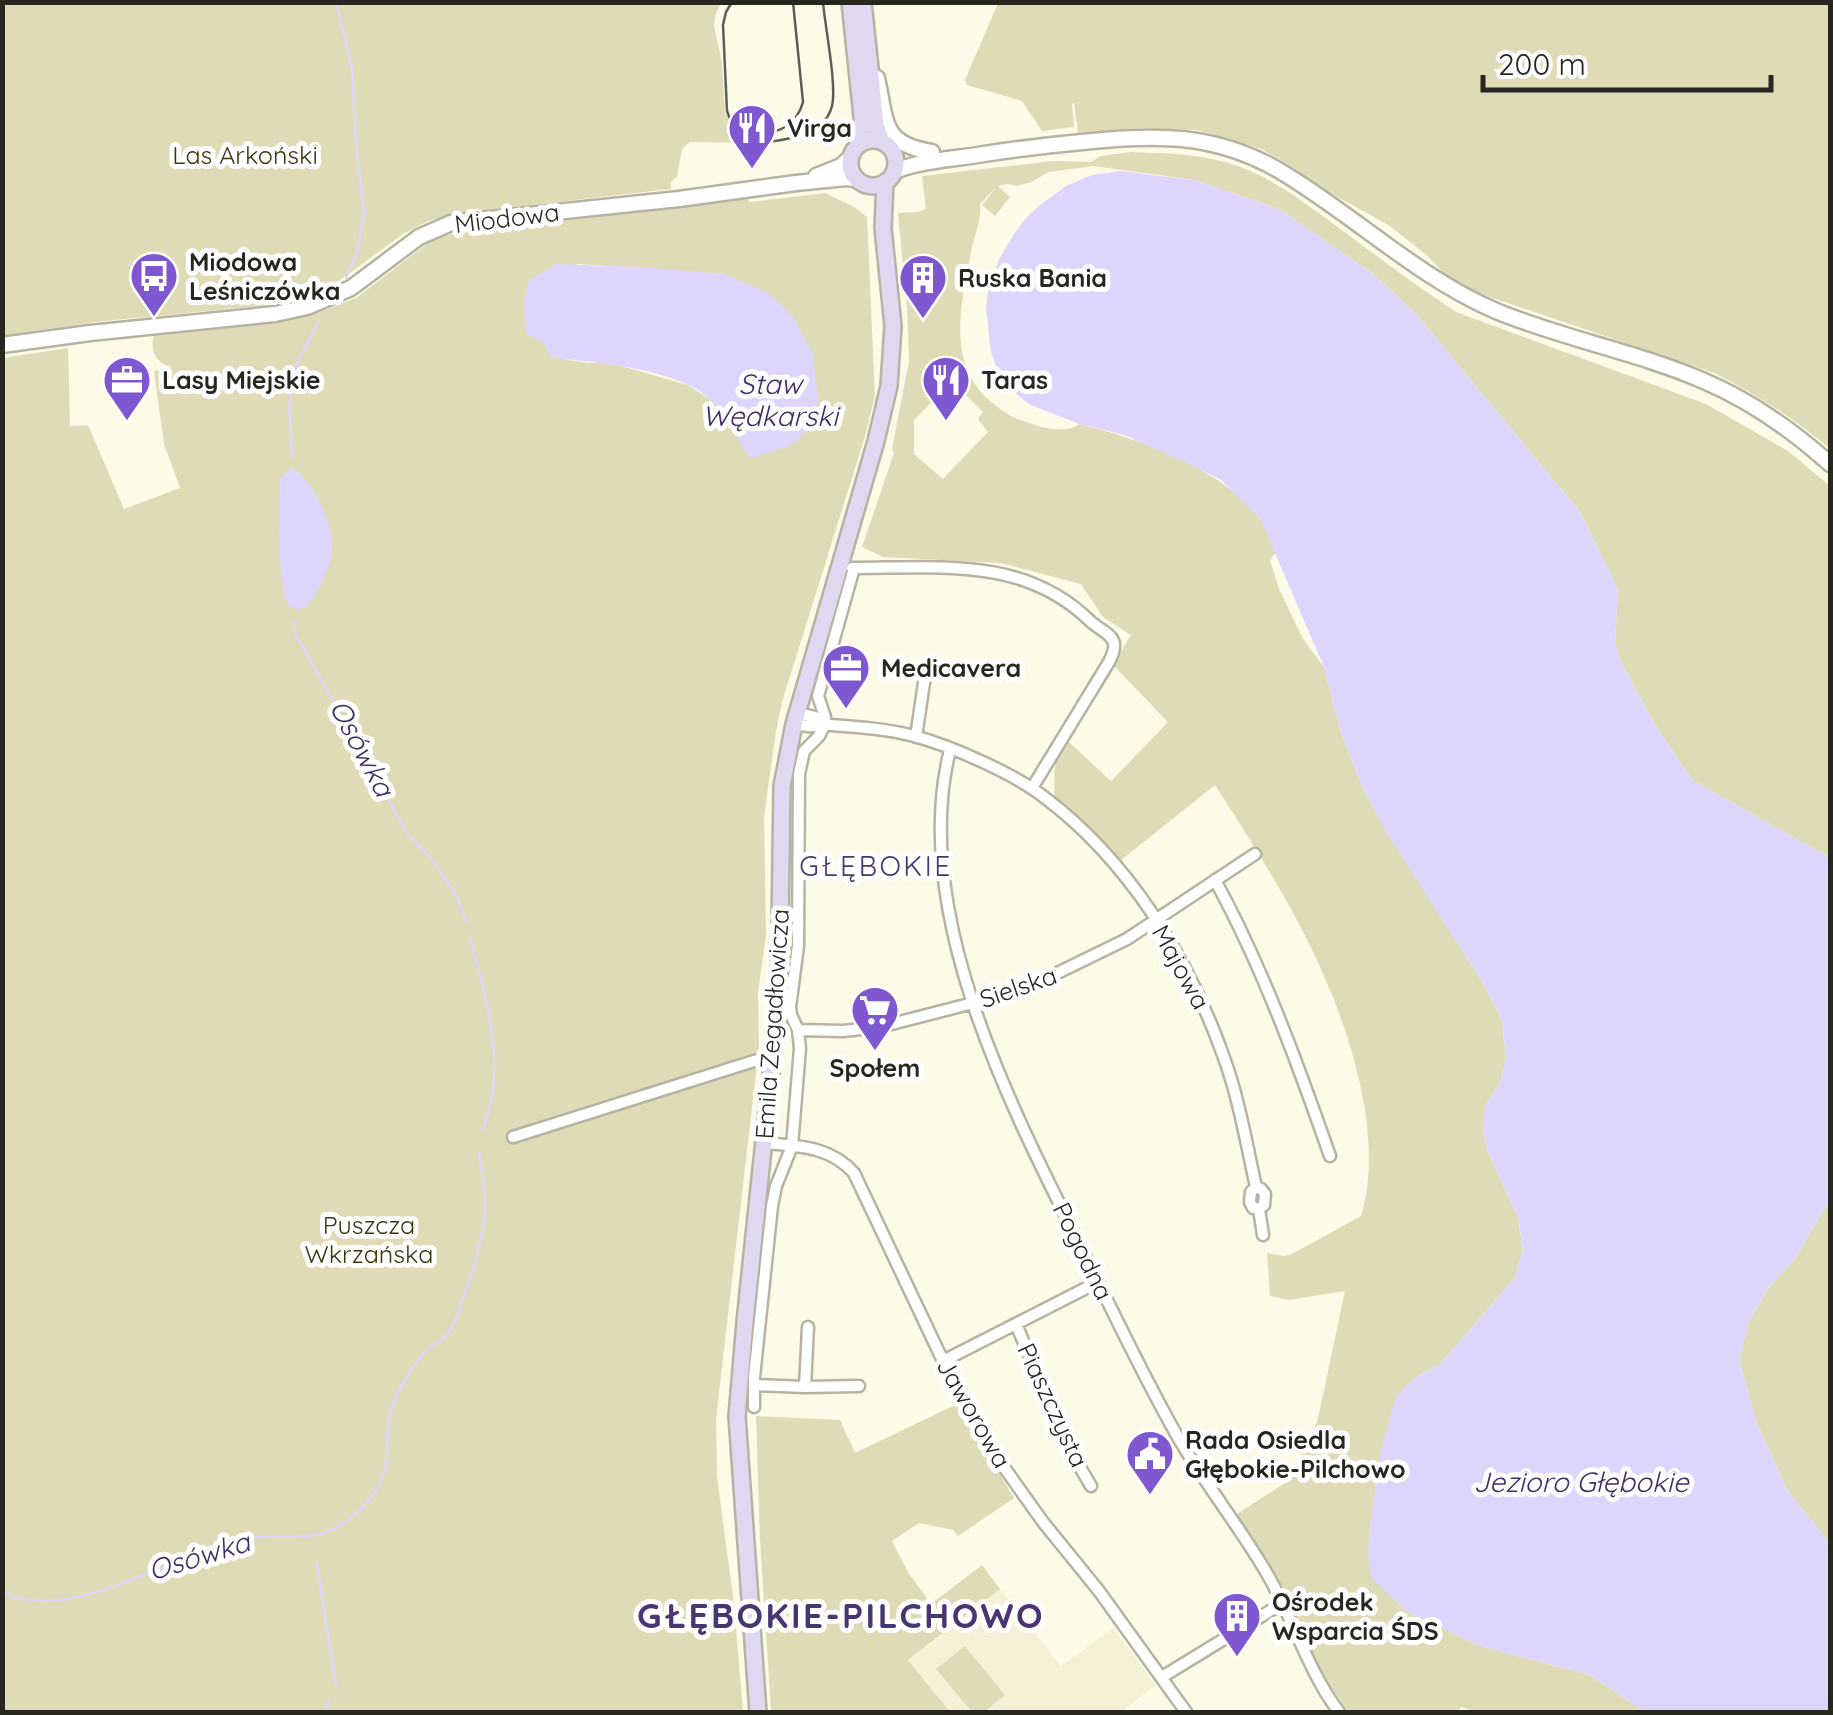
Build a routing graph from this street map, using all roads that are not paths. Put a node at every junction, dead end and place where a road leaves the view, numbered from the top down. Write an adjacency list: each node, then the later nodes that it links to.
1 (850, 2): 4 (main road)
2 (864, 2): 3 (main road, Emila Zegadłowicza)
3 (869, 44): 6 (street); 8 (main road, Emila Zegadłowicza)
4 (861, 142): 7 (main road); 8 (main road)
5 (1018, 148): 6 (street); 8 (street); 13 (street)
6 (932, 152): 8 (street)
7 (850, 158): 9 (main road); 10 (street, Miodowa)
8 (889, 162): 9 (main road); 11 (main road, Emila Zegadłowicza)
9 (858, 182): 10 (street, Miodowa); 11 (main road, Emila Zegadłowicza)
10 (796, 183): 12 (street, Miodowa)
11 (883, 228): 14 (main road, Emila Zegadłowicza)
12 (2, 345)
13 (1830, 464)
14 (847, 567): 16 (main road, Emila Zegadłowicza); 17 (street); 20 (street)
15 (925, 676): 18 (street)
16 (795, 718): 17 (street, Majowa); 26 (main road, Emila Zegadłowicza)
17 (825, 724): 18 (street, Majowa); 25 (street)
18 (916, 737): 19 (street, Majowa)
19 (950, 750): 20 (street, Majowa); 24 (street, Pogodna)
20 (1032, 788): 23 (street, Majowa)
21 (1255, 854): 22 (street, Sielska)
22 (1215, 880): 23 (street, Sielska); 30 (street)
23 (1156, 921): 24 (street, Sielska); 31 (street, Majowa)
24 (973, 1004): 25 (street, Sielska); 32 (street, Pogodna)
25 (798, 1030): 29 (street)
26 (774, 1057): 27 (street); 28 (main road, Emila Zegadłowicza)
27 (514, 1136)
28 (764, 1143): 29 (street, Jaworowa); 43 (main road, Emila Zegadłowicza)
29 (792, 1146): 35 (street, Jaworowa); 36 (street)
30 (1330, 1156)
31 (1263, 1235)
32 (1098, 1282): 33 (street, Piaszczysta); 41 (street, Pogodna)
33 (1016, 1324): 35 (street, Piaszczysta); 40 (street, Piaszczysta)
34 (808, 1327): 38 (street)
35 (944, 1361): 42 (street, Jaworowa)
36 (754, 1385): 38 (street); 39 (street)
37 (859, 1386): 38 (street)
38 (805, 1387)
39 (754, 1407)
40 (1091, 1486)
41 (1283, 1602): 42 (street); 45 (street, Pogodna)
42 (1162, 1678): 44 (street, Jaworowa)
43 (758, 1712)
44 (1186, 1712)
45 (1339, 1712)

